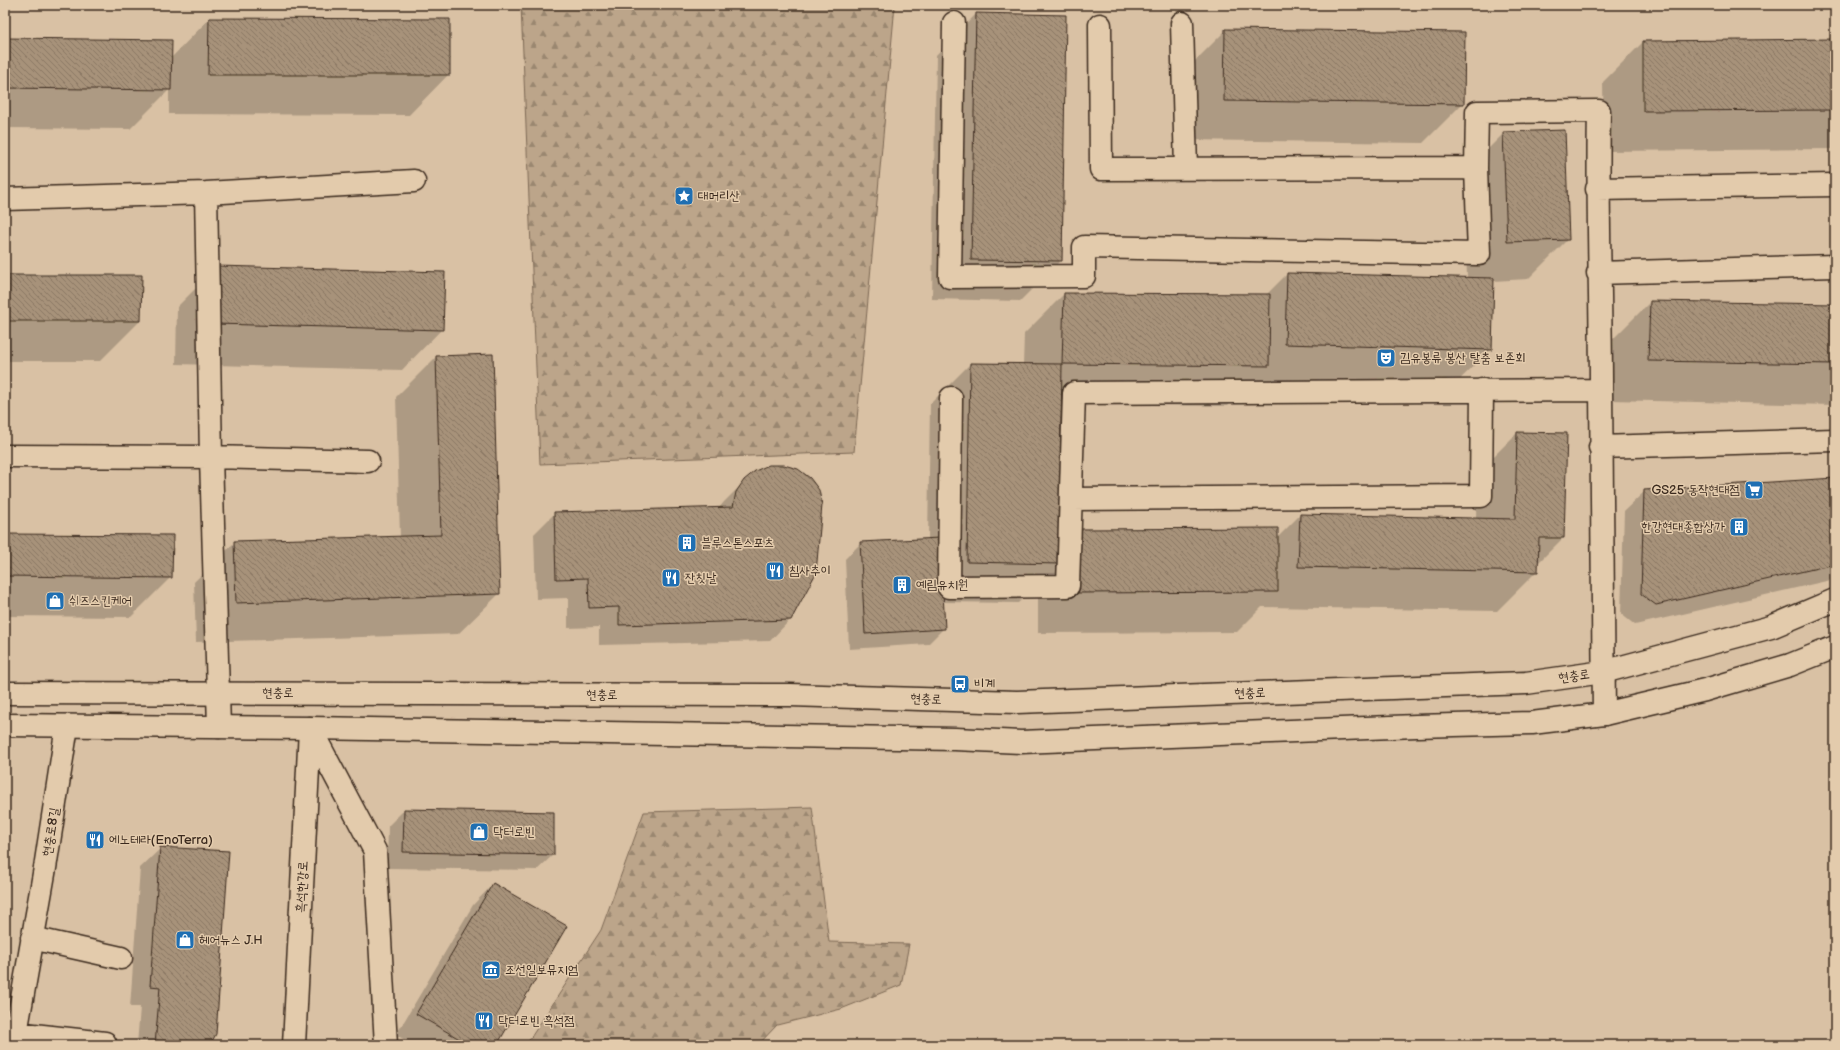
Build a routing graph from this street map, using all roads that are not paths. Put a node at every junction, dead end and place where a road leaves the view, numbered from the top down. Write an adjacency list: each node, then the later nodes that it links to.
1 (954, 22): 4 (main road)
2 (1182, 23): 5 (main road)
3 (1100, 25): 5 (main road)
4 (1476, 168): 5 (main road); 8 (main road)
5 (1186, 169)
6 (414, 181): 9 (main road)
7 (1835, 185): 8 (main road)
8 (1597, 189): 12 (main road)
9 (206, 193): 10 (main road); 19 (main road)
10 (5, 199)
11 (1835, 266): 12 (main road)
12 (1598, 273): 14 (main road)
13 (1482, 390): 14 (main road); 21 (main road); 21 (main road)
14 (1601, 390): 17 (main road)
15 (951, 398): 21 (main road)
16 (1835, 440): 17 (main road)
17 (1600, 447): 24 (main road)
18 (5, 456): 19 (main road)
19 (211, 457): 20 (main road); 26 (main road)
20 (368, 461)
21 (1072, 499)
22 (1835, 600): 24 (main road, 현충로)
23 (1835, 647): 27 (main road)
24 (1603, 672): 26 (main road, 현충로); 27 (main road)
25 (5, 693): 26 (main road, 현충로)
26 (218, 693): 30 (main road)
27 (1604, 714): 31 (main road)
28 (5, 726): 29 (main road)
29 (67, 726): 30 (main road); 32 (main road, 현충로8길)
30 (218, 728): 31 (main road)
31 (310, 728): 35 (main road, 흑석한강로); 36 (main road)
32 (32, 938): 33 (main road); 34 (main road, 현충로8길)
33 (121, 958)
34 (104, 1044)
35 (294, 1045)
36 (386, 1045)

